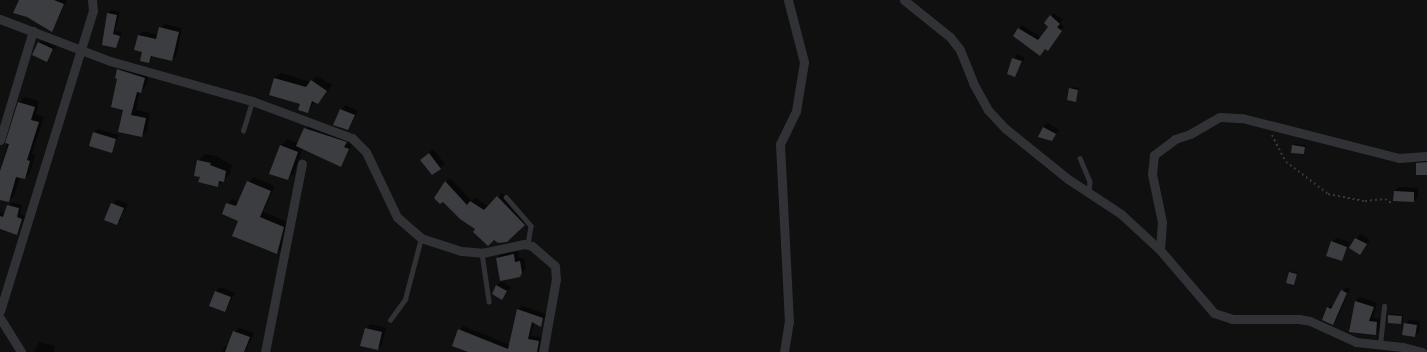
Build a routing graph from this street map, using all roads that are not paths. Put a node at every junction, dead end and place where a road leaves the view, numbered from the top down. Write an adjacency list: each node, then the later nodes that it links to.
1 (92, 0): 6 (street)
2 (788, 0): 28 (street)
3 (904, 0): 13 (street)
4 (0, 19): 5 (street)
5 (33, 31): 6 (street); 9 (street)
6 (81, 52): 7 (street); 21 (street)
7 (252, 101): 8 (lane); 15 (street)
8 (243, 131)
9 (0, 140)
10 (1427, 156): 17 (street)
11 (1080, 158): 13 (lane)
12 (302, 164): 26 (street)
13 (1089, 193): 17 (street)
14 (506, 197): 16 (lane)
15 (421, 238): 18 (street); 23 (lane)
16 (528, 245): 18 (street); 27 (street)
17 (1160, 250): 24 (street)
18 (482, 253): 19 (lane)
19 (489, 301)
20 (1384, 306): 24 (lane)
21 (0, 311)
22 (0, 318): 25 (street)
23 (390, 320)
24 (1380, 345): 29 (street)
25 (21, 352)
26 (265, 352)
27 (543, 352)
28 (784, 352)
29 (1422, 352)

